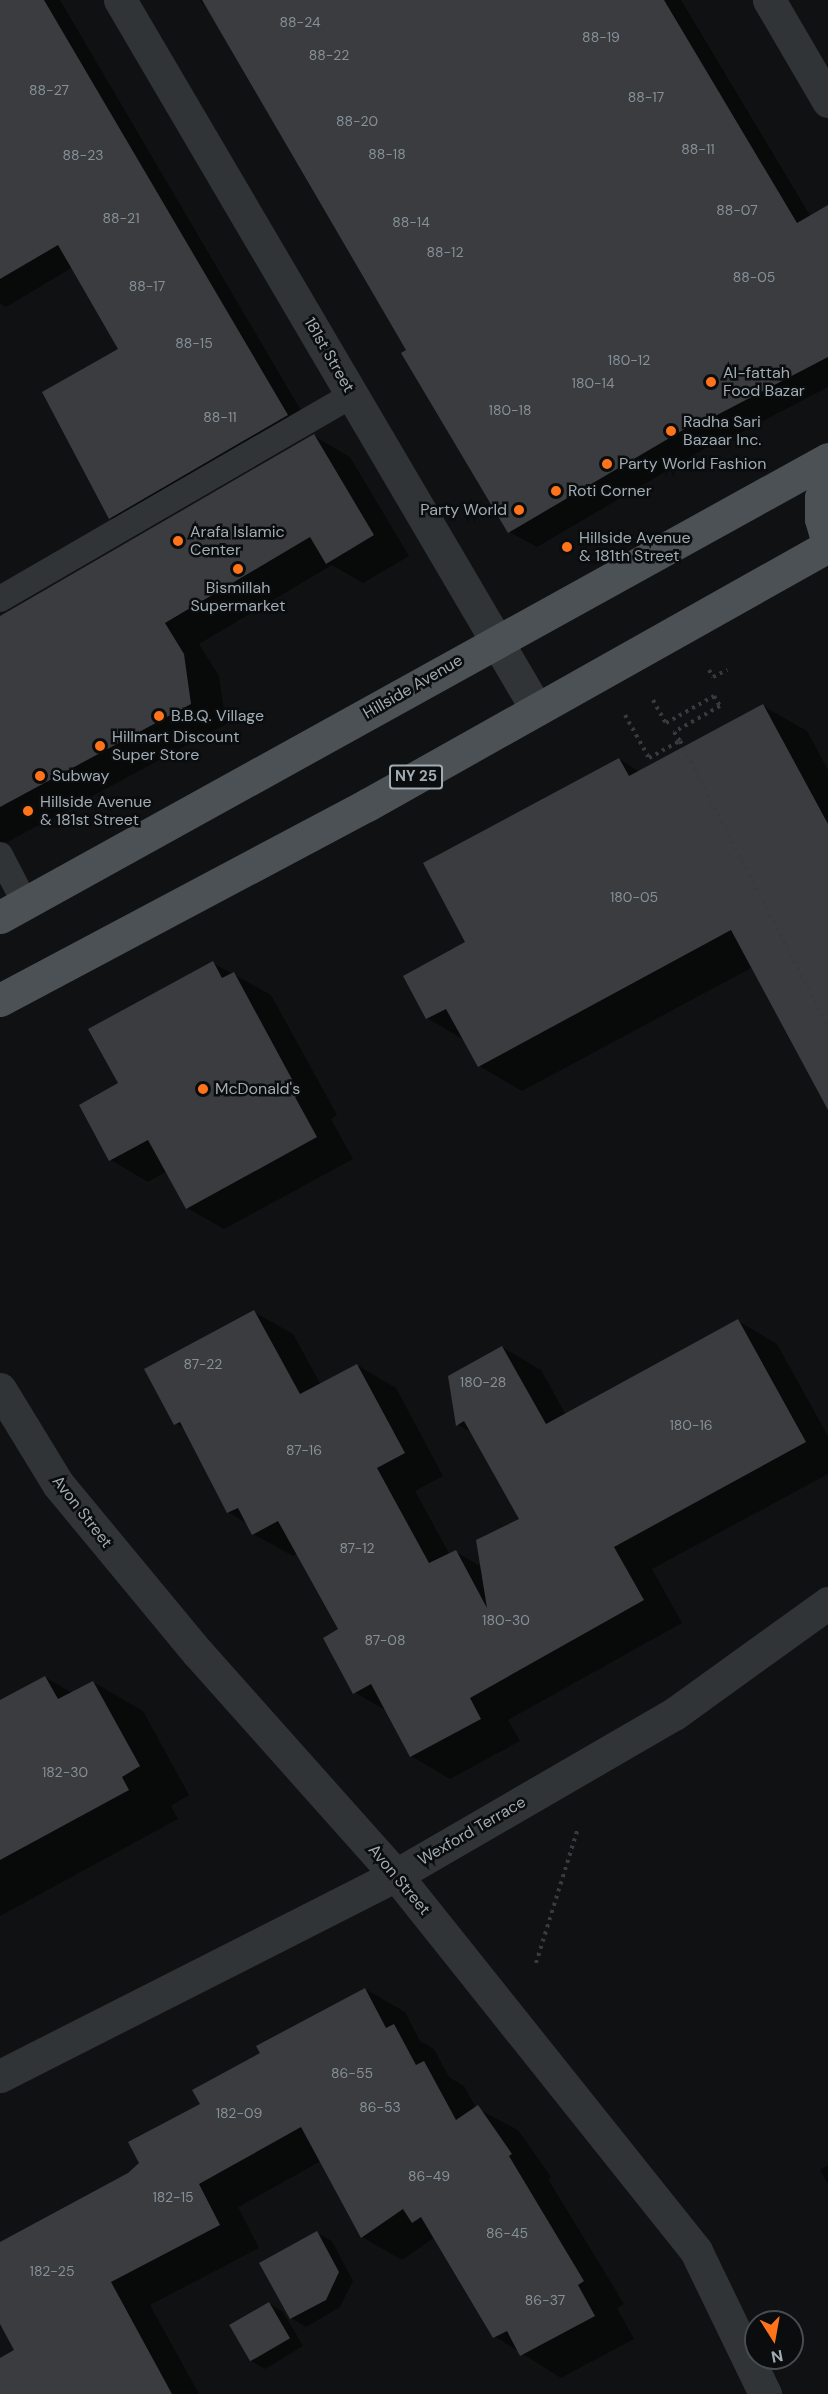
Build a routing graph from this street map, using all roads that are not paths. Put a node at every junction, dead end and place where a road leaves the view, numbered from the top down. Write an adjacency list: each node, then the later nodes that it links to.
1 (120, 0): 4 (street, 181st Street)
2 (769, 0): 3 (street)
3 (828, 100)
4 (352, 395): 8 (lane); 9 (street, 181st Street)
5 (828, 459): 9 (main road, Hillside Avenue)
6 (828, 486): 7 (main road)
7 (828, 545): 10 (main road, NY 25)
8 (0, 598)
9 (496, 640): 10 (street, 181st Street); 12 (main road, Hillside Avenue)
10 (537, 710): 13 (main road, NY 25)
11 (0, 855): 12 (lane)
12 (13, 911)
13 (0, 1000)
14 (0, 1389): 16 (street, Avon Street)
15 (828, 1603): 16 (street, Wexford Terrace)
16 (396, 1875): 17 (street, Wexford Terrace); 18 (street, Avon Street)
17 (0, 2076)
18 (765, 2394)

